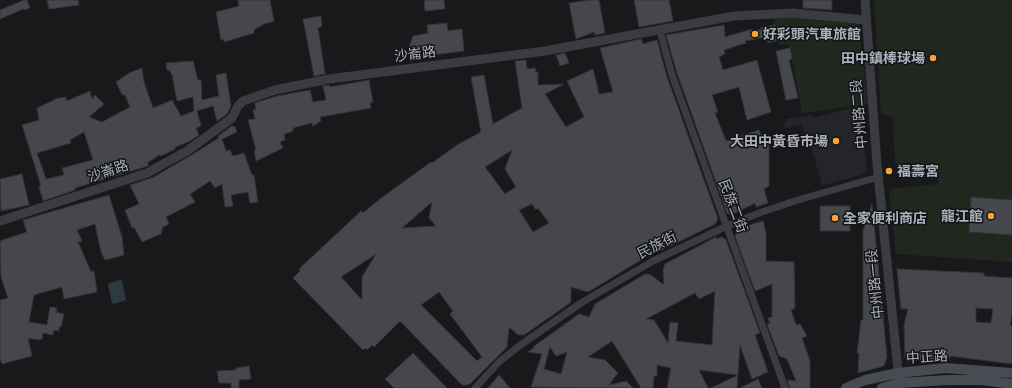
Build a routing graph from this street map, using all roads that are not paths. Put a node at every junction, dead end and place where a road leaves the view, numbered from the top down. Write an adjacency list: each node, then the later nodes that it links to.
1 (865, 0): 2 (street, 中州路二段)
2 (866, 20): 3 (street, 沙崙路); 4 (street, 中州路二段)
3 (660, 31): 5 (street, 沙崙路); 6 (street, 民族二街)
4 (879, 178): 6 (street, 民族街); 7 (street, 中州路一段)
5 (0, 221)
6 (727, 226): 11 (street, 民族街); 12 (street, 民族二街)
7 (898, 373): 8 (main road, 中正路); 10 (street, 中州路一段); 13 (main road, 中正路)
8 (1012, 373)
9 (1012, 384): 10 (main road, 中正路)
10 (899, 386): 14 (main road, 中正路)
11 (475, 388)
12 (785, 388)
13 (846, 388)
14 (882, 388)

